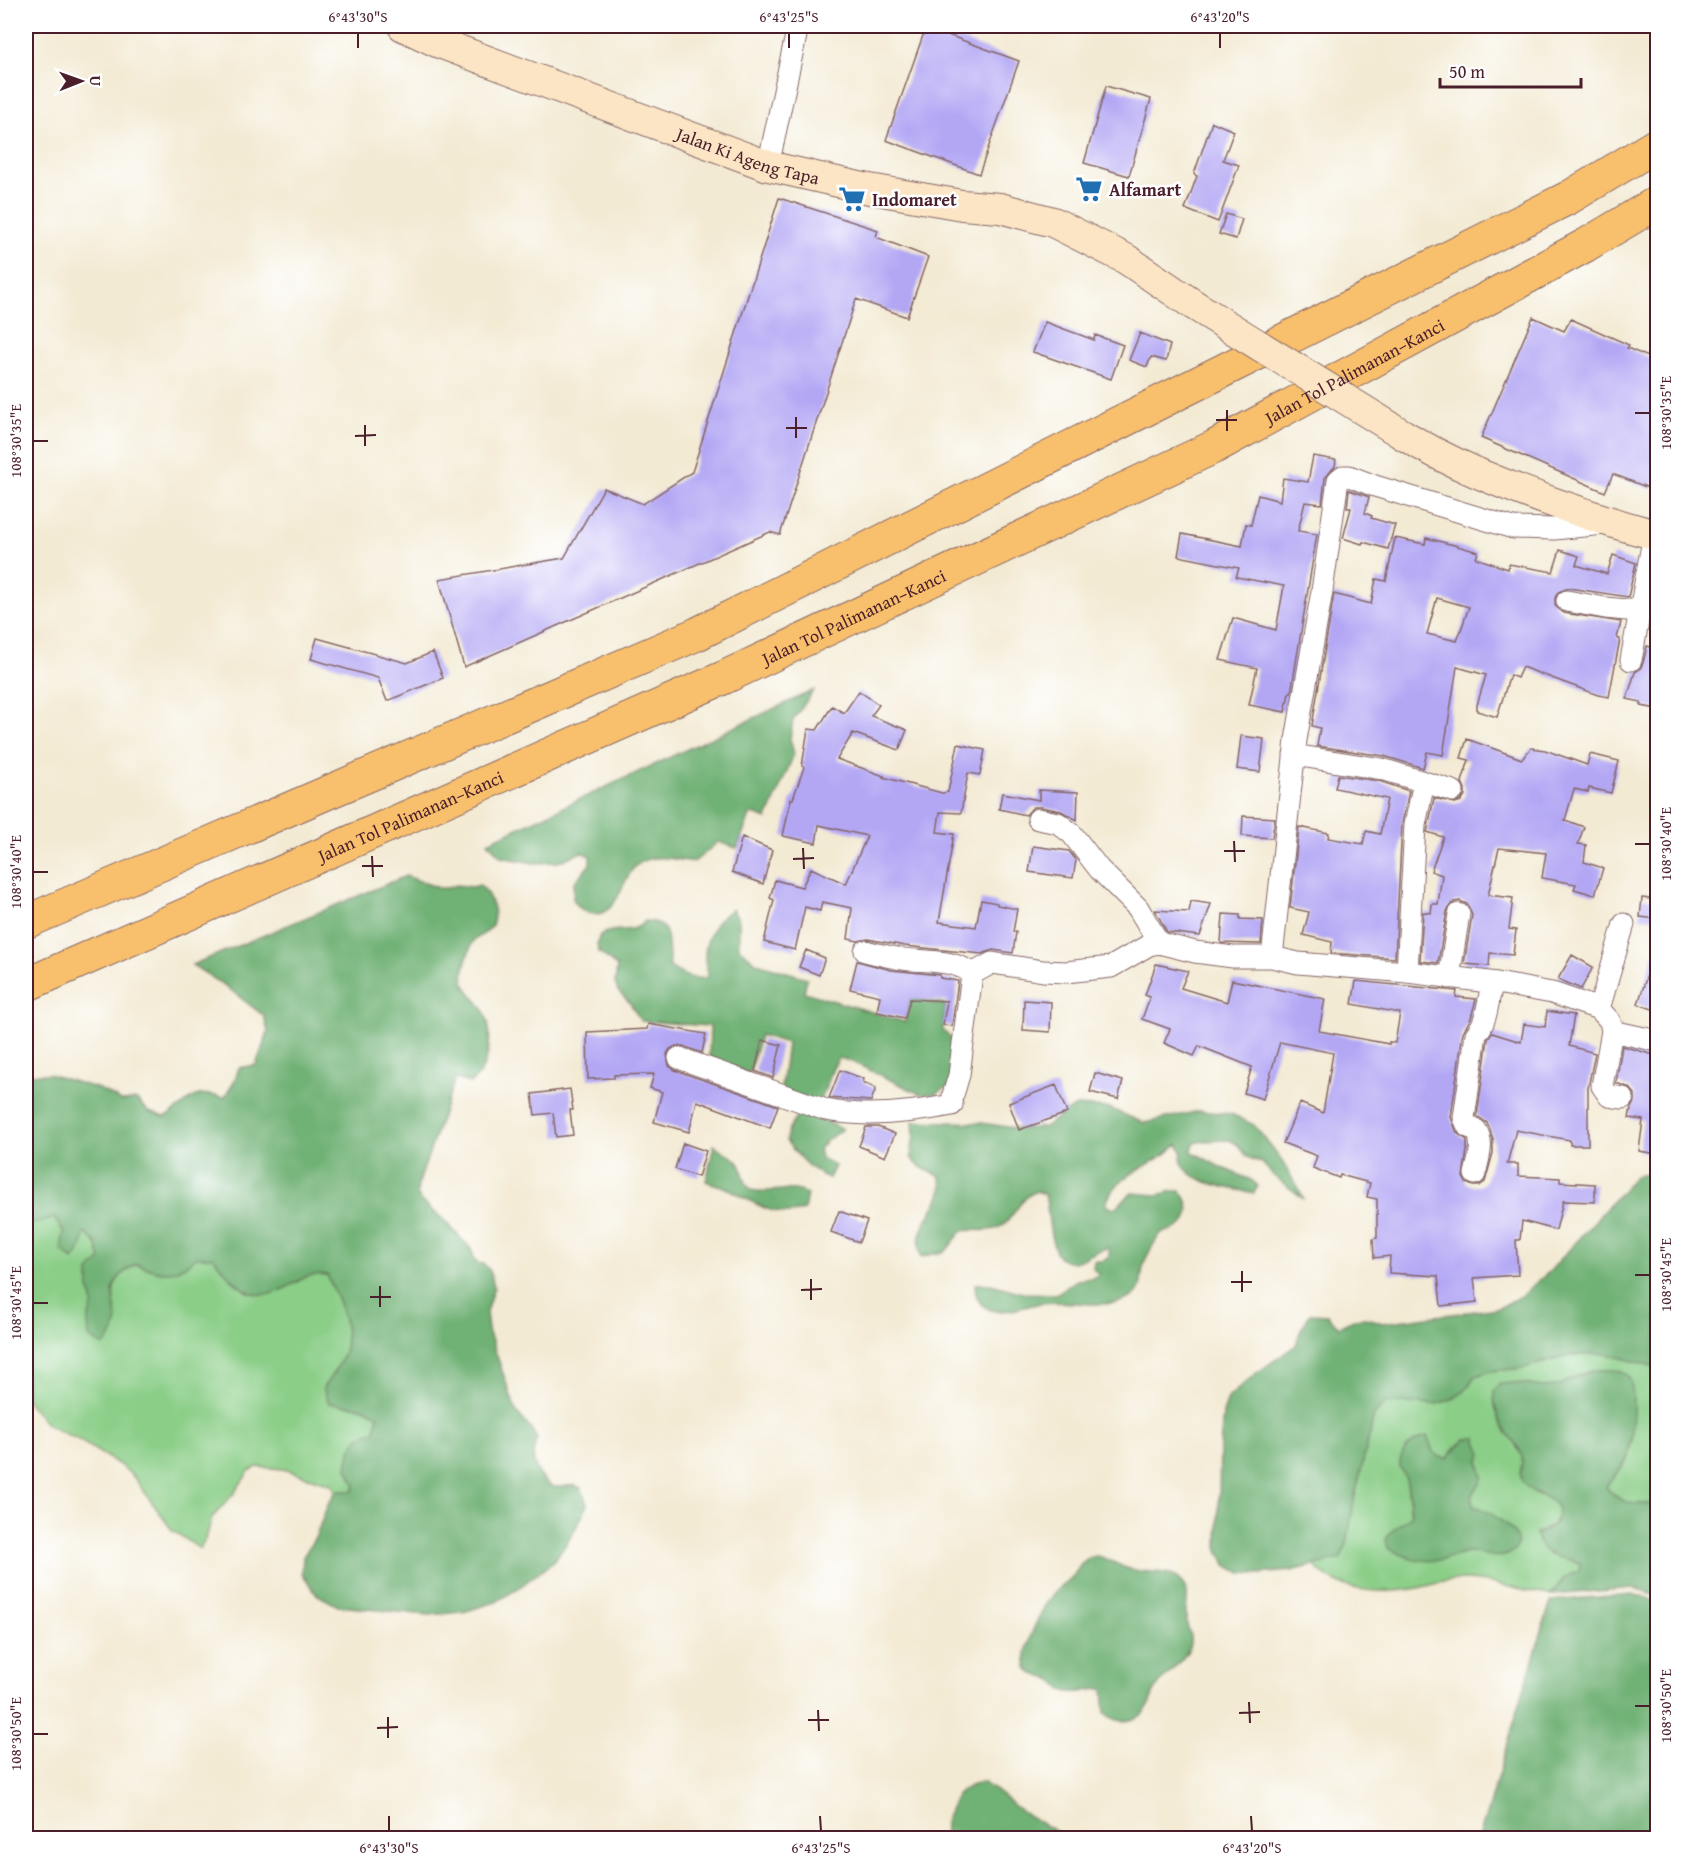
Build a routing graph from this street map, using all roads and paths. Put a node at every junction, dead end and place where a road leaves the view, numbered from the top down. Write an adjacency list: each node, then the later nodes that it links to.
1 (403, 26): 4 (street, Jalan Ki Ageng Tapa)
2 (798, 26): 4 (street)
3 (1658, 144): 16 (highway)
4 (768, 166): 6 (street, Jalan Ki Ageng Tapa, bridge)
5 (1658, 202): 25 (highway, Jalan Tol Palimanan–Kanci)
6 (1612, 523): 7 (street, Jalan Ki Ageng Tapa); 11 (street)
7 (1656, 534): 9 (street)
8 (1567, 601): 9 (street)
9 (1638, 611): 10 (street)
10 (1631, 660)
11 (1294, 755): 12 (street); 20 (street)
12 (1424, 782): 13 (street); 21 (street)
13 (1453, 791)
14 (1038, 819): 18 (street)
15 (1459, 914): 23 (street)
16 (26, 922)
17 (1624, 924): 26 (street)
18 (1159, 943): 20 (street); 22 (street)
19 (865, 951): 22 (street)
20 (1272, 957): 21 (street)
21 (1407, 972): 23 (street)
22 (972, 974): 29 (street)
23 (1449, 978): 24 (street)
24 (1492, 983): 26 (street); 31 (street)
25 (26, 985)
26 (1599, 1009): 27 (street)
27 (1612, 1031): 28 (street); 30 (street)
28 (1658, 1041)
29 (679, 1058)
30 (1623, 1098)
31 (1475, 1174)

